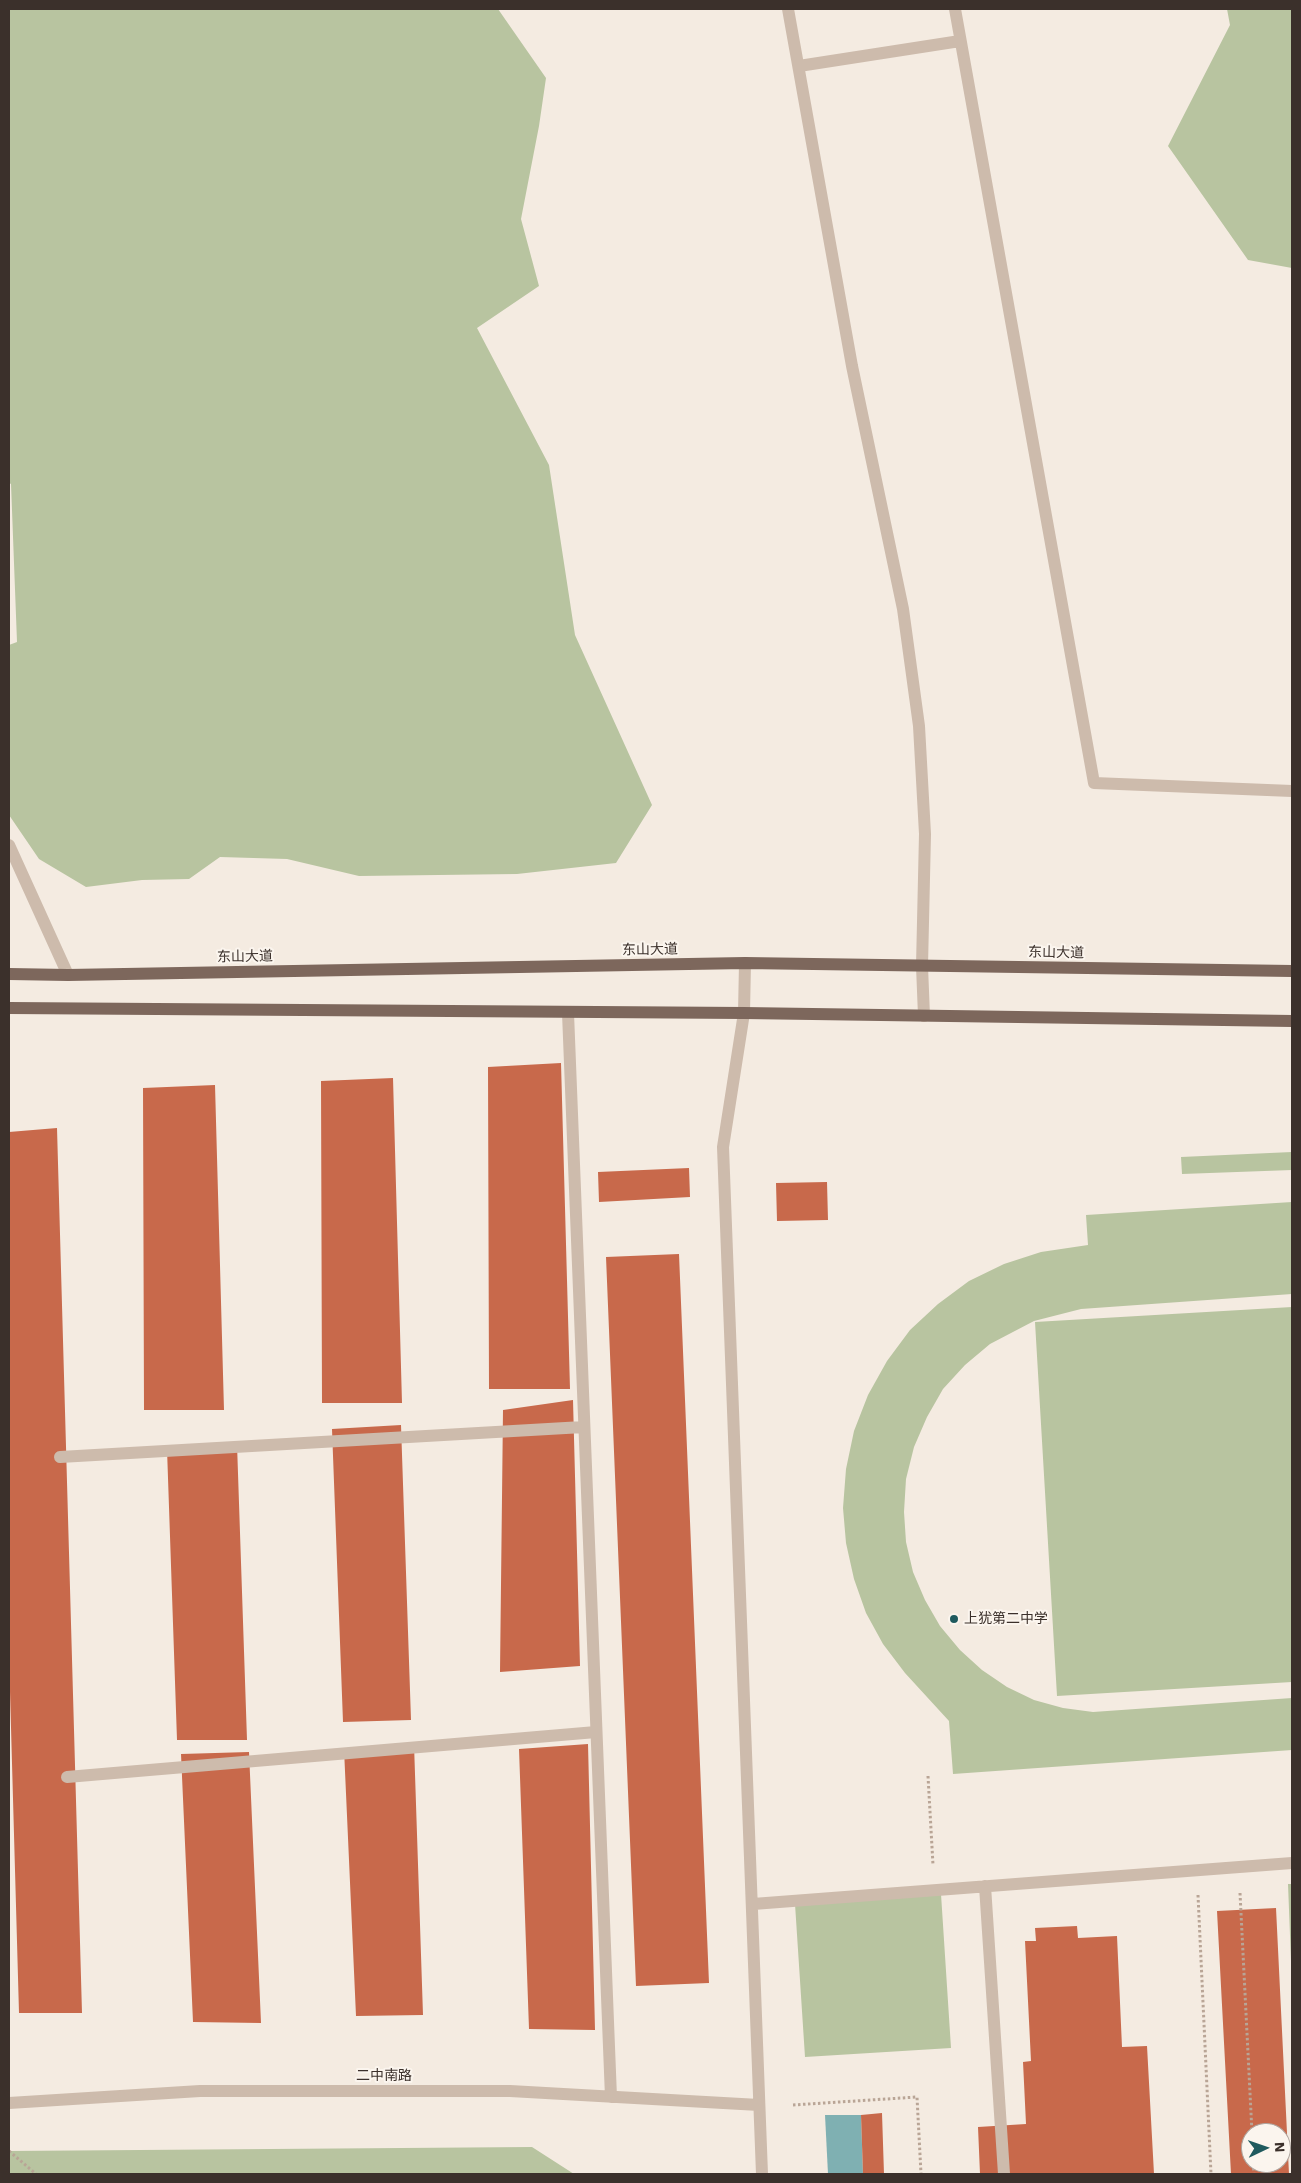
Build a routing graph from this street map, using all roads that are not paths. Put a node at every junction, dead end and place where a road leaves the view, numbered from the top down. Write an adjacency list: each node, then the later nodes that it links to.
1 (788, 9): 4 (street)
2 (955, 9): 3 (street)
3 (960, 41): 4 (street); 5 (street)
4 (799, 66): 8 (street)
5 (1292, 791)
6 (9, 845): 11 (street)
7 (746, 963): 8 (main road, 东山大道); 11 (main road, 东山大道); 14 (street)
8 (922, 966): 9 (main road, 东山大道); 15 (street)
9 (1292, 971)
10 (9, 974): 11 (main road, 东山大道)
11 (68, 975)
12 (9, 1008): 13 (main road)
13 (568, 1013): 14 (main road); 17 (street)
14 (744, 1013): 15 (main road); 23 (street)
15 (924, 1016): 16 (main road)
16 (1292, 1021)
17 (583, 1427): 18 (street); 19 (street)
18 (60, 1457)
19 (596, 1732): 20 (street); 24 (street)
20 (68, 1777)
21 (1292, 1863): 22 (street)
22 (985, 1886): 23 (street); 28 (street)
23 (753, 1904): 26 (street)
24 (611, 2097): 25 (street, 二中南路); 26 (street, 二中南路)
25 (9, 2103)
26 (758, 2104): 27 (street)
27 (762, 2174)
28 (1004, 2174)

